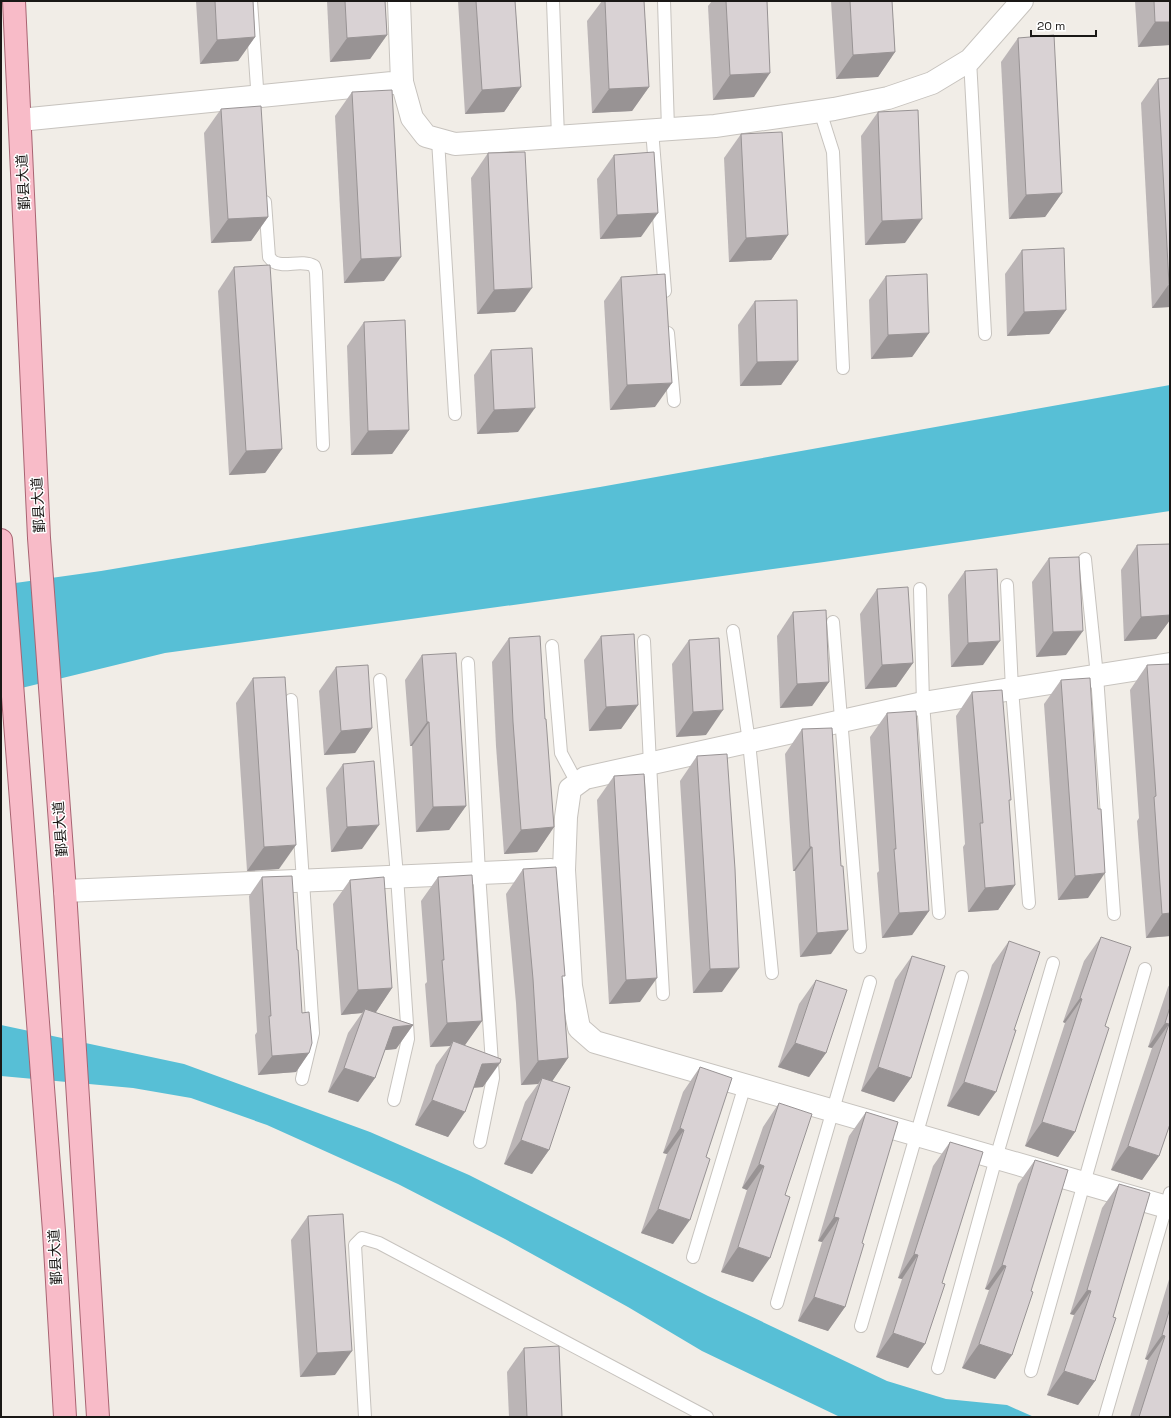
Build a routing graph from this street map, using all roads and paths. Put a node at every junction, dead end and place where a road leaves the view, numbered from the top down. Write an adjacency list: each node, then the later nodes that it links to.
1 (14, 1): 11 (main road, 鄞县大道)
2 (251, 1): 9 (lane)
3 (399, 1): 8 (street)
4 (553, 1): 13 (lane)
5 (664, 1): 12 (lane)
6 (1022, 1): 7 (street)
7 (970, 60): 10 (street); 18 (lane)
8 (402, 82): 9 (street); 14 (street)
9 (258, 104): 11 (street)
10 (820, 111): 12 (street); 19 (lane)
11 (20, 120): 46 (main road, 鄞县大道)
12 (660, 130): 13 (street); 16 (lane)
13 (558, 137): 14 (street)
14 (438, 140): 21 (lane)
15 (264, 188): 22 (lane)
16 (666, 305)
17 (667, 321): 20 (lane)
18 (985, 334)
19 (843, 368)
20 (674, 401)
21 (455, 414)
22 (324, 445)
23 (1, 541): 71 (main road, 鄞县大道)
24 (1085, 559): 33 (lane)
25 (1007, 585): 35 (lane)
26 (920, 589): 37 (lane)
27 (833, 622): 38 (lane)
28 (733, 632): 39 (lane)
29 (644, 641): 40 (lane)
30 (552, 646): 41 (lane)
31 (468, 663): 43 (lane)
32 (1170, 664): 33 (street)
33 (1097, 676): 35 (street); 49 (lane)
34 (380, 680): 44 (lane)
35 (1012, 689): 37 (street); 47 (lane)
36 (292, 700): 45 (lane)
37 (923, 703): 38 (street); 48 (lane)
38 (841, 721): 39 (street); 50 (lane)
39 (749, 742): 40 (street); 53 (lane)
40 (650, 764): 41 (street); 56 (lane)
41 (577, 783): 42 (street)
42 (564, 870): 43 (street); 58 (street)
43 (479, 873): 44 (street); 62 (lane)
44 (397, 876): 45 (street); 59 (lane)
45 (304, 880): 46 (street); 57 (lane)
46 (65, 891): 72 (main road, 鄞县大道)
47 (1029, 903)
48 (939, 913)
49 (1114, 914)
50 (860, 948)
51 (1053, 963): 63 (lane)
52 (1146, 969): 64 (lane)
53 (772, 973)
54 (962, 977): 61 (lane)
55 (870, 982): 60 (lane)
56 (663, 994)
57 (302, 1079)
58 (745, 1085): 60 (street); 66 (lane)
59 (394, 1100)
60 (834, 1111): 61 (street); 67 (lane)
61 (916, 1135): 63 (street); 68 (lane)
62 (480, 1142)
63 (996, 1158): 64 (street); 69 (lane)
64 (1084, 1183): 65 (street); 70 (lane)
65 (1169, 1203): 75 (lane)
66 (693, 1257)
67 (777, 1302)
68 (861, 1326)
69 (938, 1368)
70 (1031, 1371)
71 (64, 1417)
72 (98, 1417)
73 (365, 1417): 74 (lane)
74 (707, 1417)
75 (1105, 1417)

